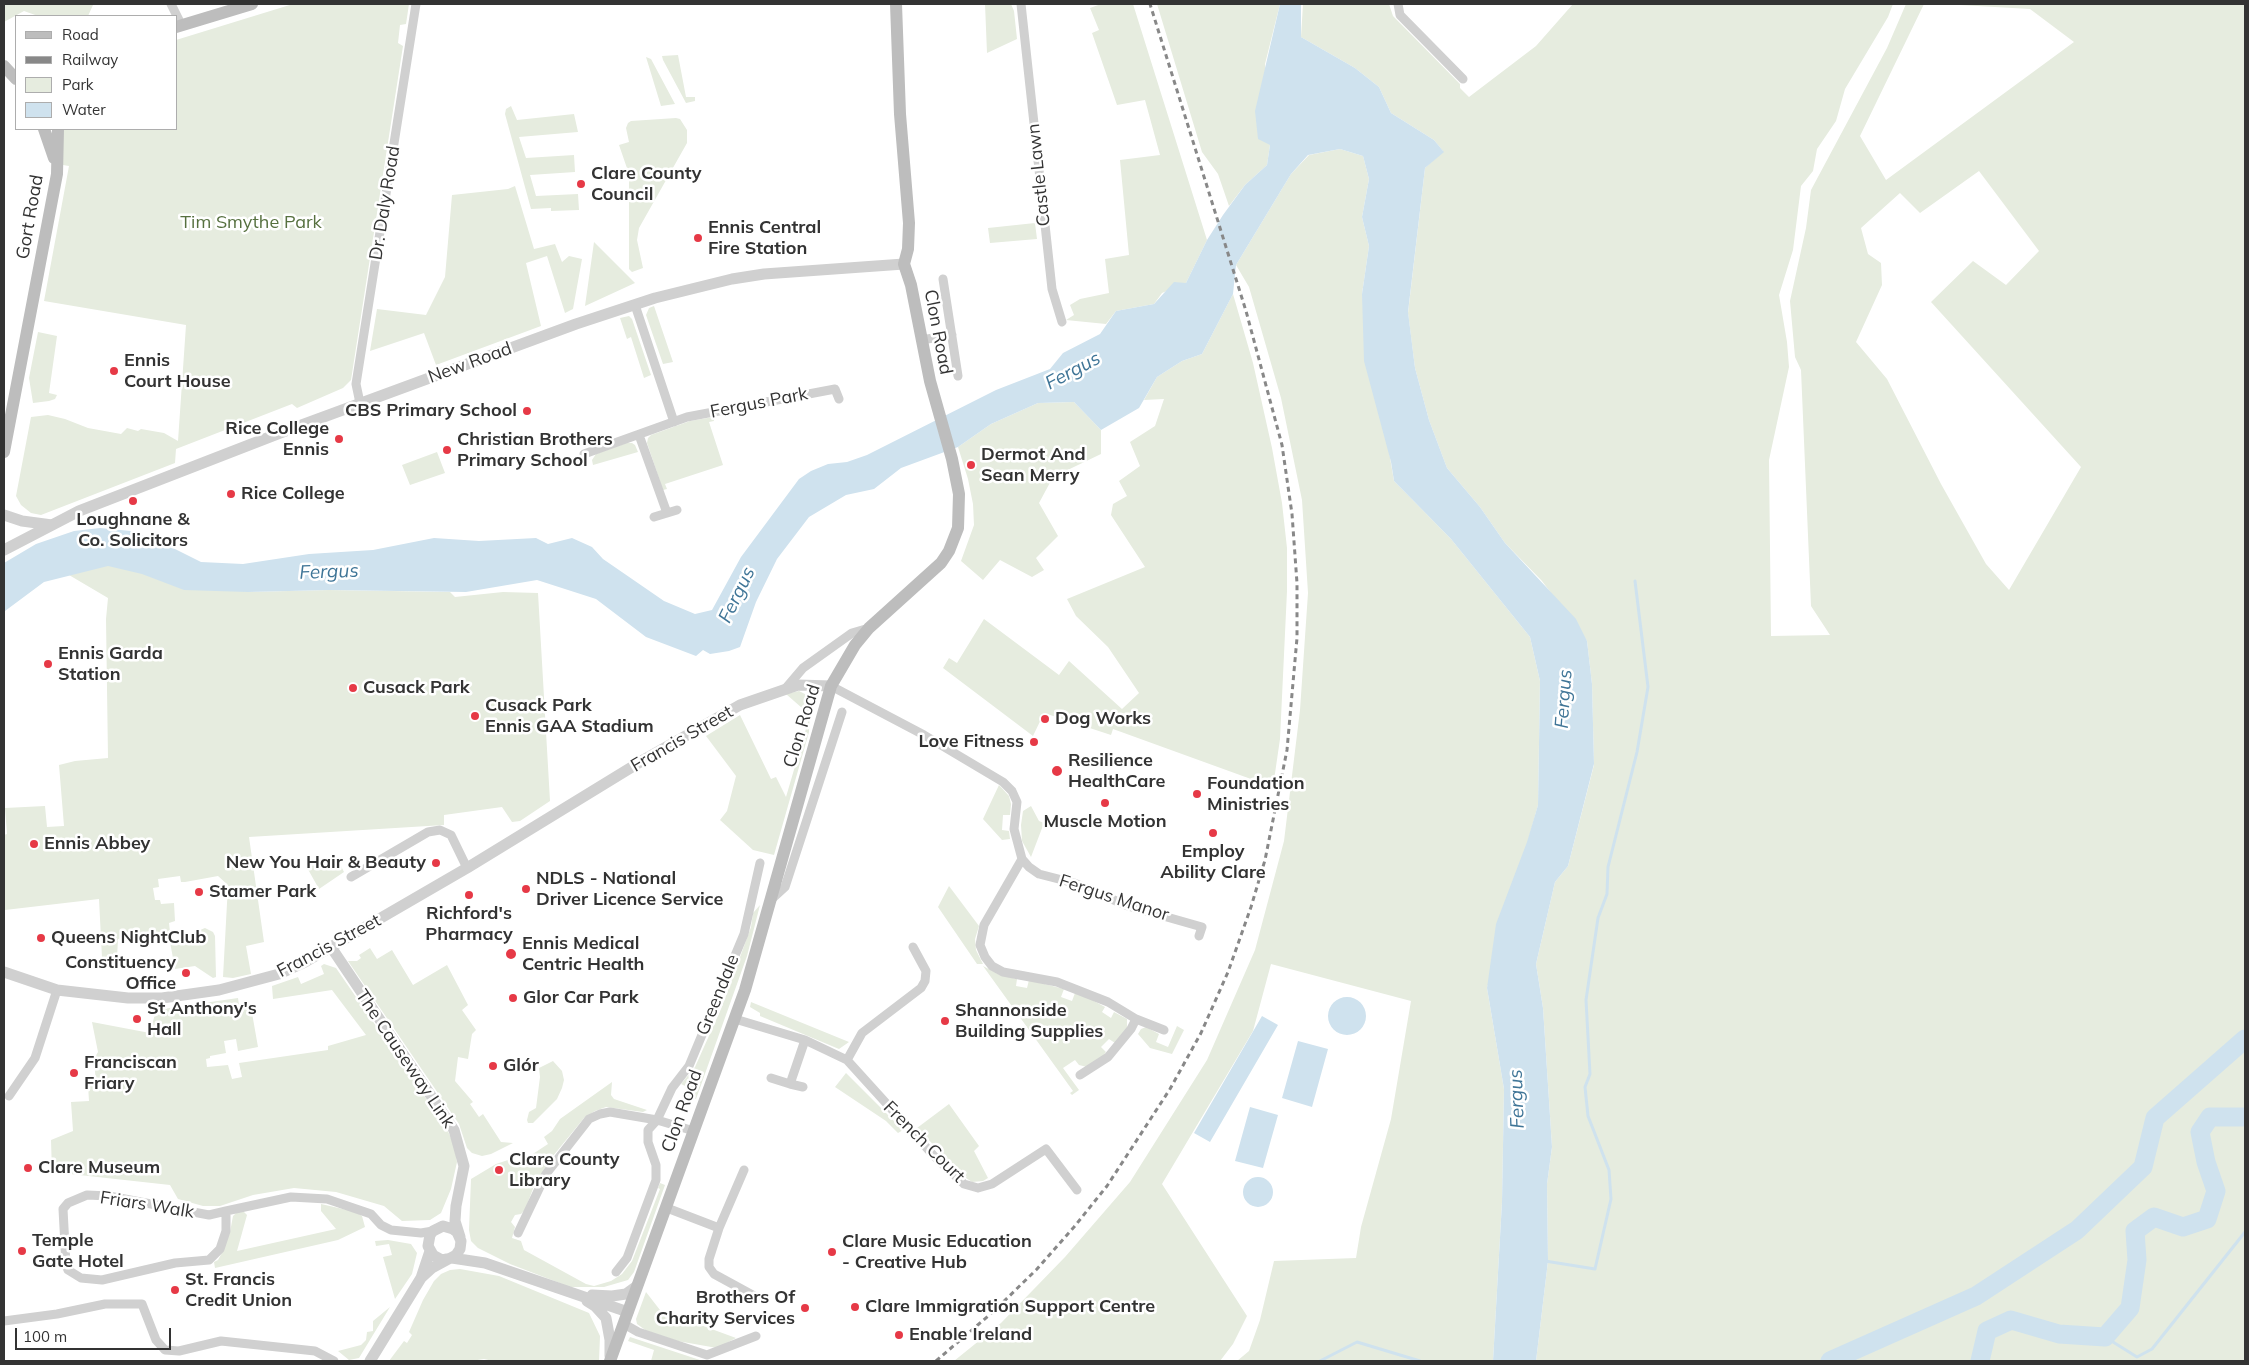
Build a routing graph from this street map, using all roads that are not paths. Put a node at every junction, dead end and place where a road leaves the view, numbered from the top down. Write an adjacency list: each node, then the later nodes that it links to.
1 (252, 4): 6 (main road)
2 (416, 4): 21 (street, Dr. Daly Road)
3 (896, 4): 13 (main road, Clon Road)
4 (1021, 4): 16 (street, Castle Lawn)
5 (1398, 4): 9 (street)
6 (179, 27)
7 (7, 68): 8 (main road)
8 (15, 78)
9 (1463, 79)
10 (44, 130): 12 (main road, Gort Road)
11 (58, 130): 12 (main road, Gort Road)
12 (56, 165): 24 (main road, Gort Road)
13 (904, 264): 15 (street, New Road); 18 (main road, Clon Road)
14 (943, 279): 17 (street)
15 (635, 305): 21 (street, New Road); 22 (street)
16 (1062, 322)
17 (952, 335): 18 (street); 19 (street)
18 (920, 340): 32 (main road, Clon Road)
19 (958, 376)
20 (839, 399): 22 (street, Fergus Park)
21 (360, 403): 30 (street, New Road)
22 (674, 422): 23 (street, Fergus Park)
23 (639, 436): 25 (street, Fergus Park); 27 (street)
24 (4, 452)
25 (584, 454)
26 (677, 510): 27 (street)
27 (667, 513): 29 (street)
28 (4, 515): 30 (street)
29 (654, 517)
30 (52, 525): 31 (street, New Road)
31 (4, 550)
32 (869, 628): 33 (main road, Clon Road); 34 (street)
33 (831, 686): 34 (street, Francis Street); 36 (main road, Clon Road); 38 (street)
34 (786, 688): 40 (street, Francis Street)
35 (842, 712): 37 (street)
36 (814, 746): 37 (street); 42 (main road, Clon Road)
37 (828, 752): 42 (street)
38 (1022, 859): 43 (street, Fergus Manor); 48 (street)
39 (760, 863): 58 (street, Greendale)
40 (466, 868): 41 (street); 44 (street, Francis Street)
41 (350, 877)
42 (772, 898): 49 (main road, Clon Road)
43 (1199, 936)
44 (331, 947): 47 (street, Francis Street); 62 (street, The Causeway Link)
45 (913, 947): 52 (street)
46 (4, 972): 47 (street, Francis Street)
47 (57, 990): 57 (street)
48 (1136, 1018): 50 (street); 53 (street)
49 (735, 1019): 51 (street, French Court); 59 (main road, Clon Road)
50 (1164, 1030)
51 (805, 1040): 52 (street, French Court); 55 (street)
52 (847, 1060): 61 (street, French Court)
53 (1080, 1076)
54 (771, 1078): 55 (street)
55 (790, 1084): 56 (street)
56 (803, 1087)
57 (9, 1096)
58 (658, 1120): 59 (street); 68 (street); 73 (street, Greendale)
59 (694, 1131): 63 (main road, Clon Road)
60 (744, 1170): 65 (street)
61 (1077, 1190)
62 (456, 1206): 66 (street, The Causeway Link); 69 (street, The Causeway Link)
63 (666, 1208): 65 (street); 75 (main road, Clon Road)
64 (226, 1211): 64 (street, Friars Walk); 67 (street, Friars Walk)
65 (718, 1228): 77 (street)
66 (435, 1229): 67 (street, Friars Walk); 69 (street); 70 (street)
67 (408, 1232): 70 (street, Friars Walk)
68 (518, 1233)
69 (460, 1241): 71 (street); 72 (street)
70 (429, 1248): 71 (street); 74 (street)
71 (450, 1258): 72 (street); 74 (street)
72 (486, 1262): 76 (street)
73 (616, 1272)
74 (421, 1278): 83 (street)
75 (637, 1286): 76 (street); 78 (main road, Clon Road)
76 (572, 1293): 78 (street); 84 (street)
77 (765, 1299)
78 (626, 1318): 81 (street); 84 (main road, Clon Road)
79 (4, 1321): 82 (street)
80 (756, 1336): 81 (street)
81 (707, 1358)
82 (334, 1361)
83 (370, 1361)
84 (610, 1361)

